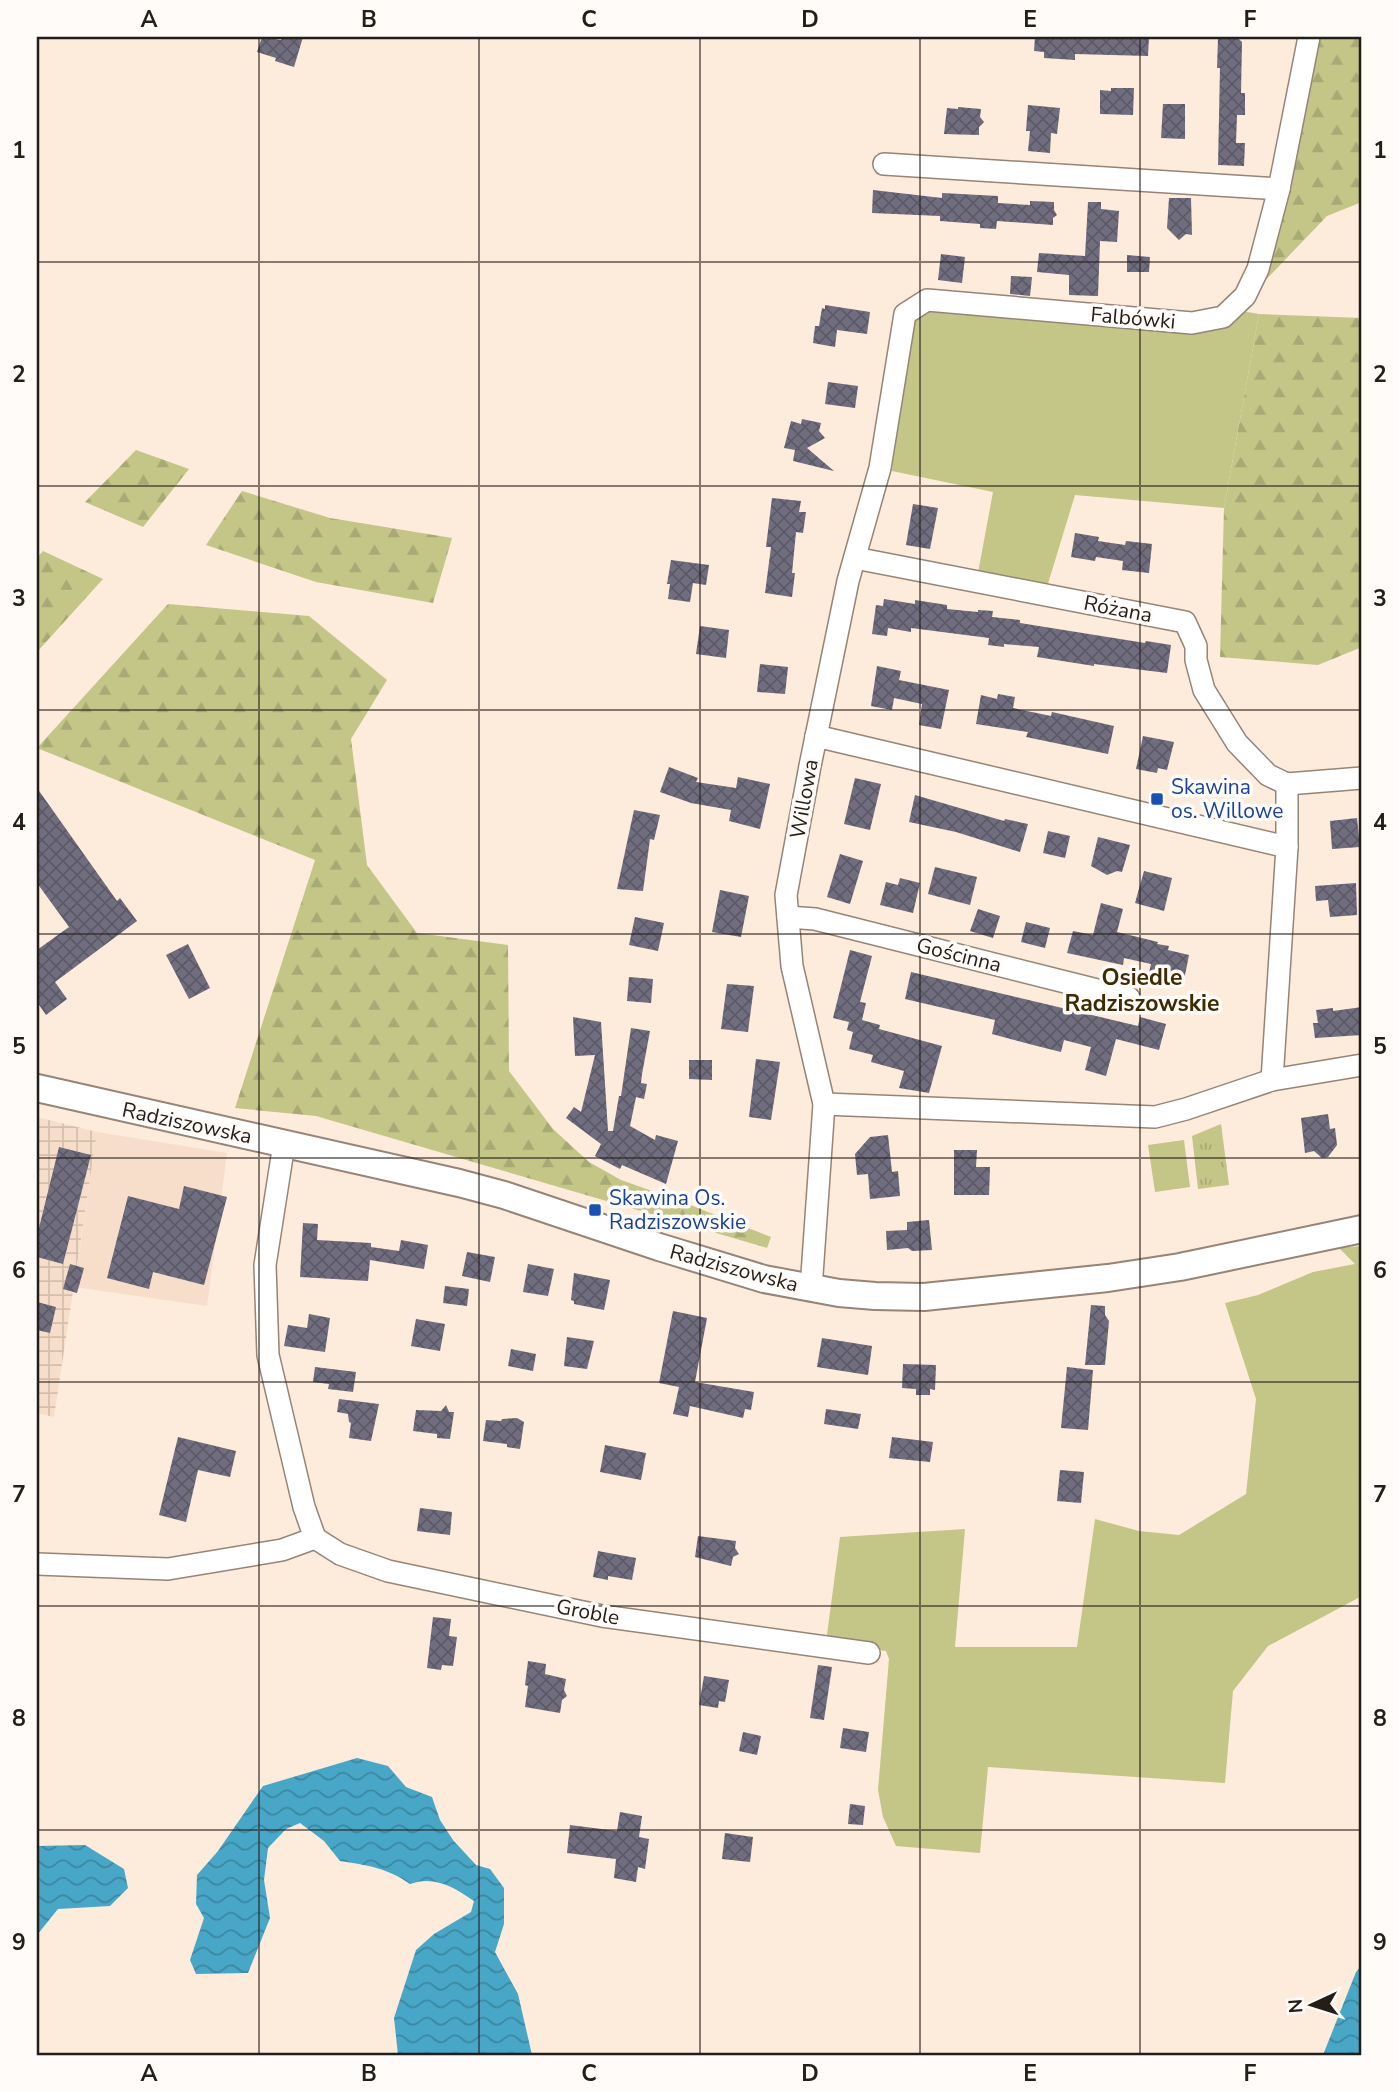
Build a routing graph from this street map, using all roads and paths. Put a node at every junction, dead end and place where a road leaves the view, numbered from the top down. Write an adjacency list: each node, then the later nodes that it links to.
1 (1309, 37): 3 (street, Falbówki)
2 (884, 164): 3 (street)
3 (1279, 189): 4 (street, Falbówki)
4 (905, 314): 5 (street, Willowa)
5 (855, 558): 6 (street, Willowa); 8 (street, Różana)
6 (816, 736): 9 (street); 10 (street, Willowa)
7 (1362, 778): 8 (street)
8 (1287, 784): 9 (street)
9 (1287, 847): 13 (street)
10 (788, 917): 11 (street, Gościnna); 15 (street, Willowa)
11 (1129, 998)
12 (1362, 1065): 13 (street)
13 (1272, 1080): 15 (street)
14 (37, 1088): 16 (street, Radziszowska)
15 (824, 1104): 18 (street, Willowa)
16 (284, 1144): 18 (street, Radziszowska); 19 (street)
17 (1362, 1229): 18 (street, Radziszowska)
18 (811, 1289)
19 (315, 1538): 20 (street); 21 (street, Groble)
20 (37, 1564)
21 (869, 1653)

